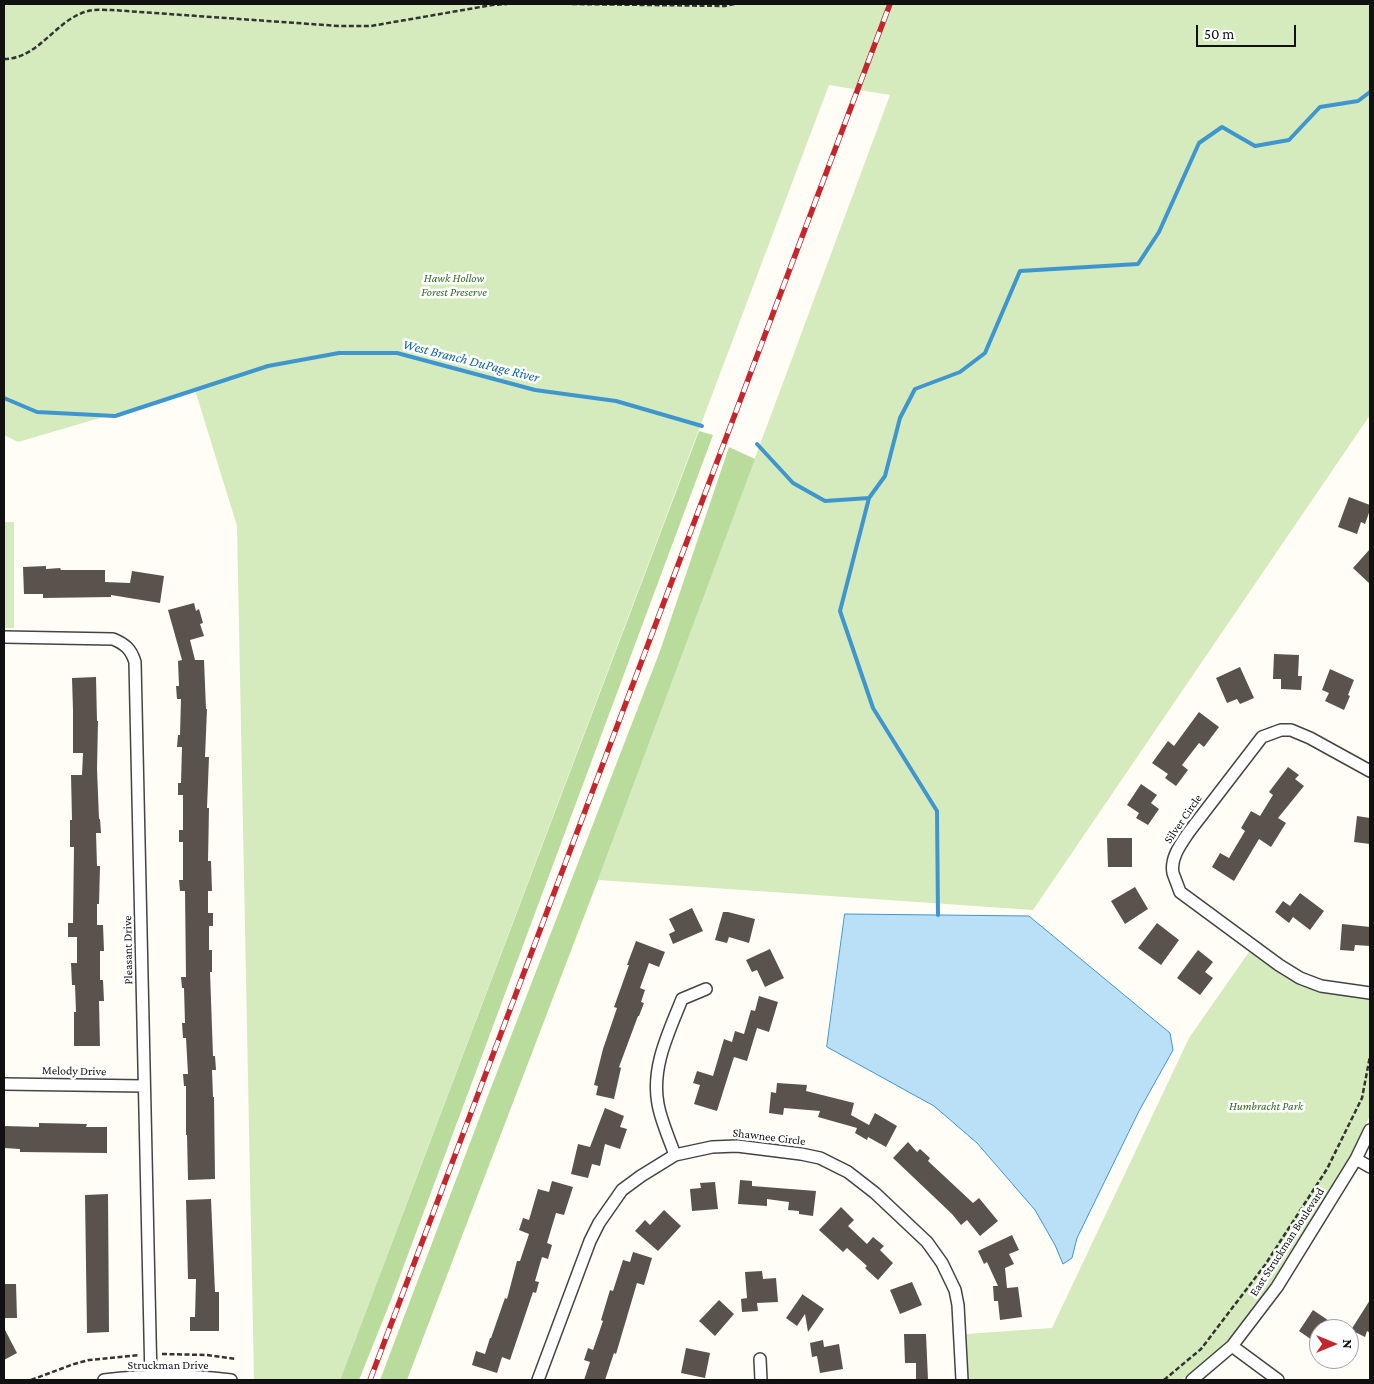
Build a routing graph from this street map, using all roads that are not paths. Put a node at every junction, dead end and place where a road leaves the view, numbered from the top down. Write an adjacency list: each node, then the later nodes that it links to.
1 (4, 637): 6 (street, Pleasant Drive)
2 (1370, 771): 4 (street, Silver Circle)
3 (706, 989): 8 (street)
4 (1370, 993)
5 (4, 1084): 6 (street, Melody Drive)
6 (144, 1086): 13 (street, Pleasant Drive)
7 (1370, 1130): 9 (street, East Struckman Boulevard)
8 (675, 1155): 16 (street, Shawnee Circle); 18 (street, Shawnee Circle)
9 (1356, 1159): 10 (street); 11 (street, East Struckman Boulevard)
10 (1370, 1167)
11 (1232, 1346): 19 (street, East Struckman Boulevard); 20 (street)
12 (760, 1359): 17 (street)
13 (151, 1379): 14 (street, Struckman Drive); 15 (street, Struckman Drive)
14 (104, 1380)
15 (231, 1380)
16 (538, 1380)
17 (761, 1380)
18 (962, 1380)
19 (1192, 1380)
20 (1278, 1380)

